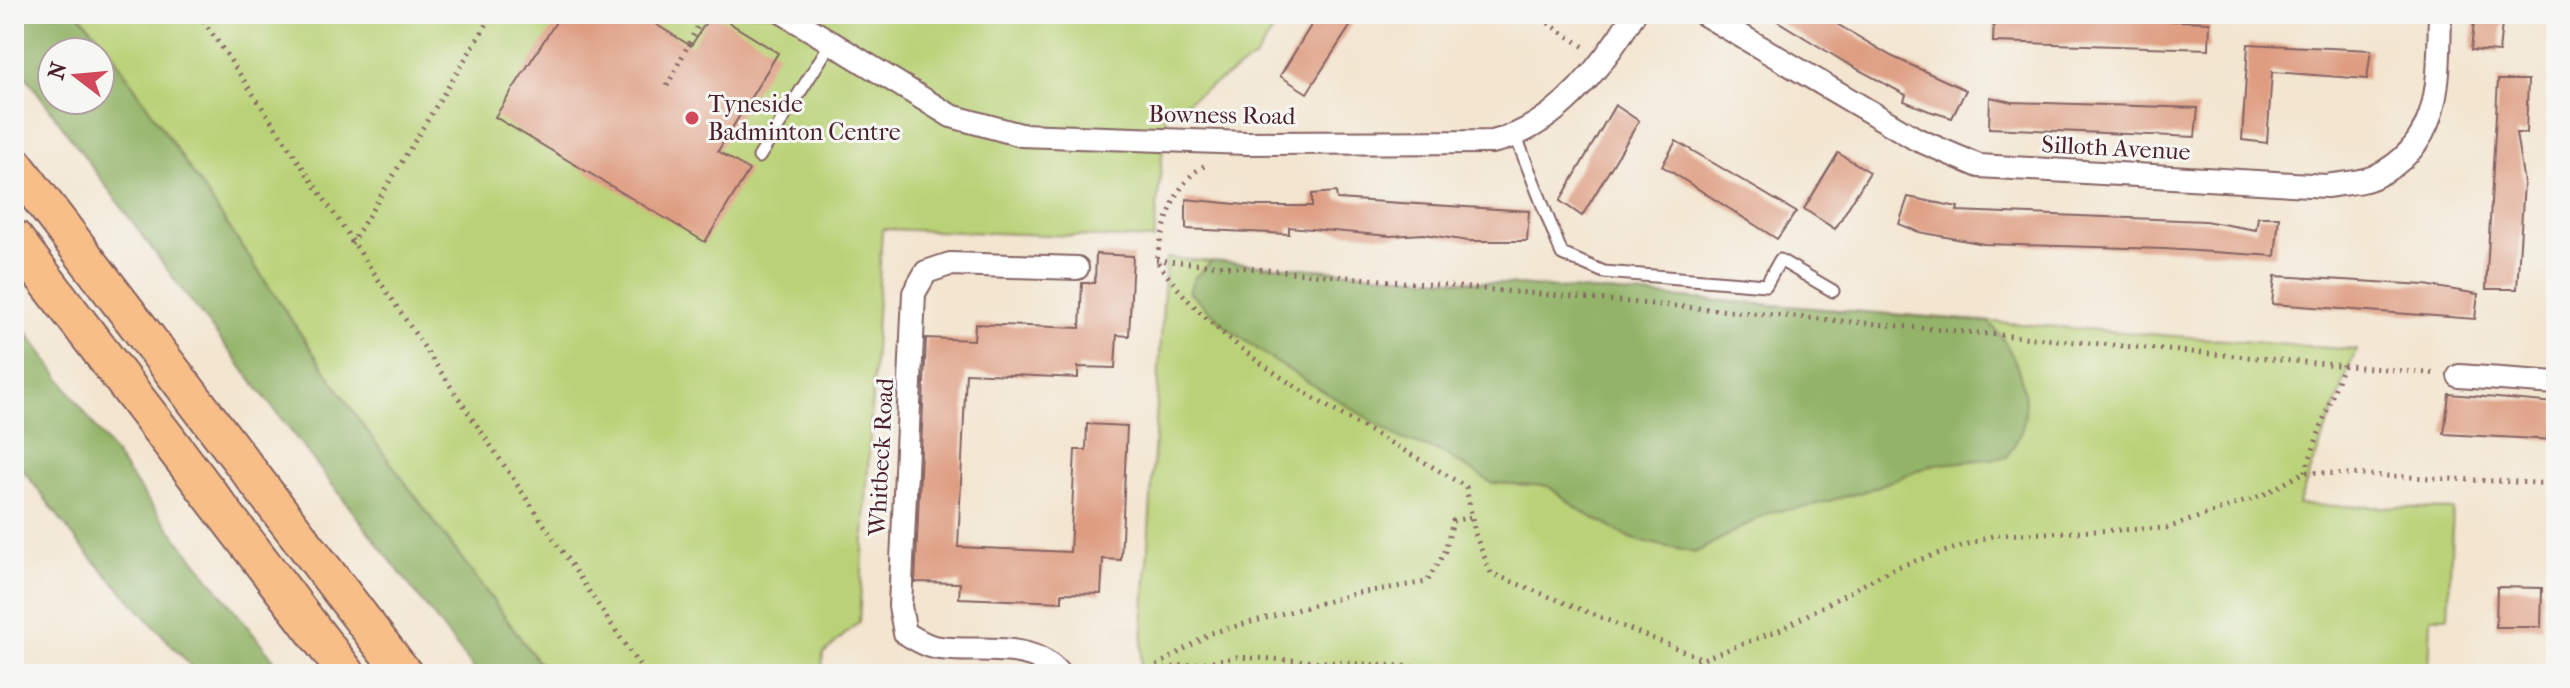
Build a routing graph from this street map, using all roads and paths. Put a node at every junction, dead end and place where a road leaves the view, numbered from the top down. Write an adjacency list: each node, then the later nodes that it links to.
1 (199, 14): 17 (path)
2 (493, 14): 17 (path)
3 (704, 14): 11 (path)
4 (785, 14): 9 (street, Bowness Road)
5 (1535, 14): 10 (path)
6 (1634, 14): 10 (street, Bowness Road)
7 (1704, 14): 8 (street, Silloth Avenue)
8 (2440, 14)
9 (831, 43): 13 (street, Bowness Road); 14 (lane)
10 (1603, 60): 12 (street, Bowness Road)
11 (667, 86)
12 (1516, 137): 13 (street, Bowness Road); 20 (lane)
13 (1247, 143): 18 (path)
14 (759, 157)
15 (14, 164): 30 (highway)
16 (14, 238): 29 (highway)
17 (351, 244): 31 (path)
18 (1156, 260): 21 (path); 26 (path)
19 (1077, 268): 32 (street, Whitbeck Road)
20 (1833, 291)
21 (2343, 365): 22 (path); 24 (path)
22 (2459, 376): 23 (street)
23 (2556, 383)
24 (2305, 472): 25 (path); 27 (path)
25 (2556, 484)
26 (1471, 517): 27 (path); 28 (path)
27 (1703, 659): 34 (path)
28 (1146, 672): 33 (path)
29 (347, 674)
30 (404, 674)
31 (645, 674)
32 (1059, 674)
33 (1545, 674)
34 (1626, 674)

